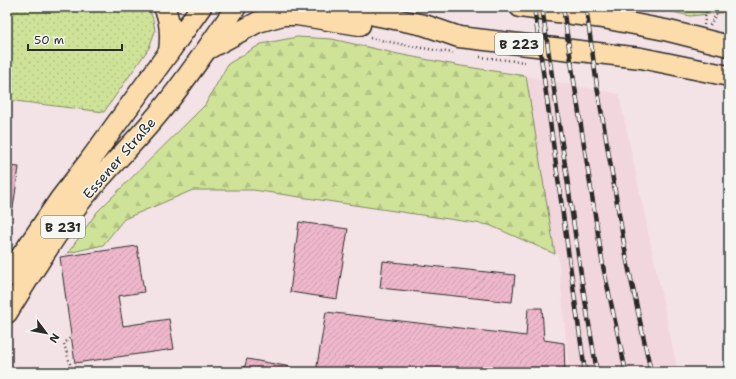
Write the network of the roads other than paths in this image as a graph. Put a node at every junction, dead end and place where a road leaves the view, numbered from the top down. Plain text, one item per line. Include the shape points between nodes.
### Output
1 (164, 7) edge
2 (201, 7) edge
3 (236, 7) edge
4 (335, 7) edge
5 (520, 7) edge
6 (459, 37) junction
7 (729, 46) edge
8 (206, 50) junction
9 (169, 52) junction
10 (729, 76) edge
11 (7, 278) edge
12 (7, 313) edge

1 - 9 main road via 170,21
2 - 9 main road, Essener Straße / B 231
3 - 8 main road, Essener Straße / B 231
4 - 6 main road, B 223 via 424,25
5 - 7 main road via 603,18
6 - 8 main road via 420,37 297,15 283,15 258,22
6 - 10 main road, B 223 via 641,58
8 - 12 main road, Essener Straße / B 231 via 159,113 77,207
9 - 11 main road, Essener Straße / B 231 via 60,199

